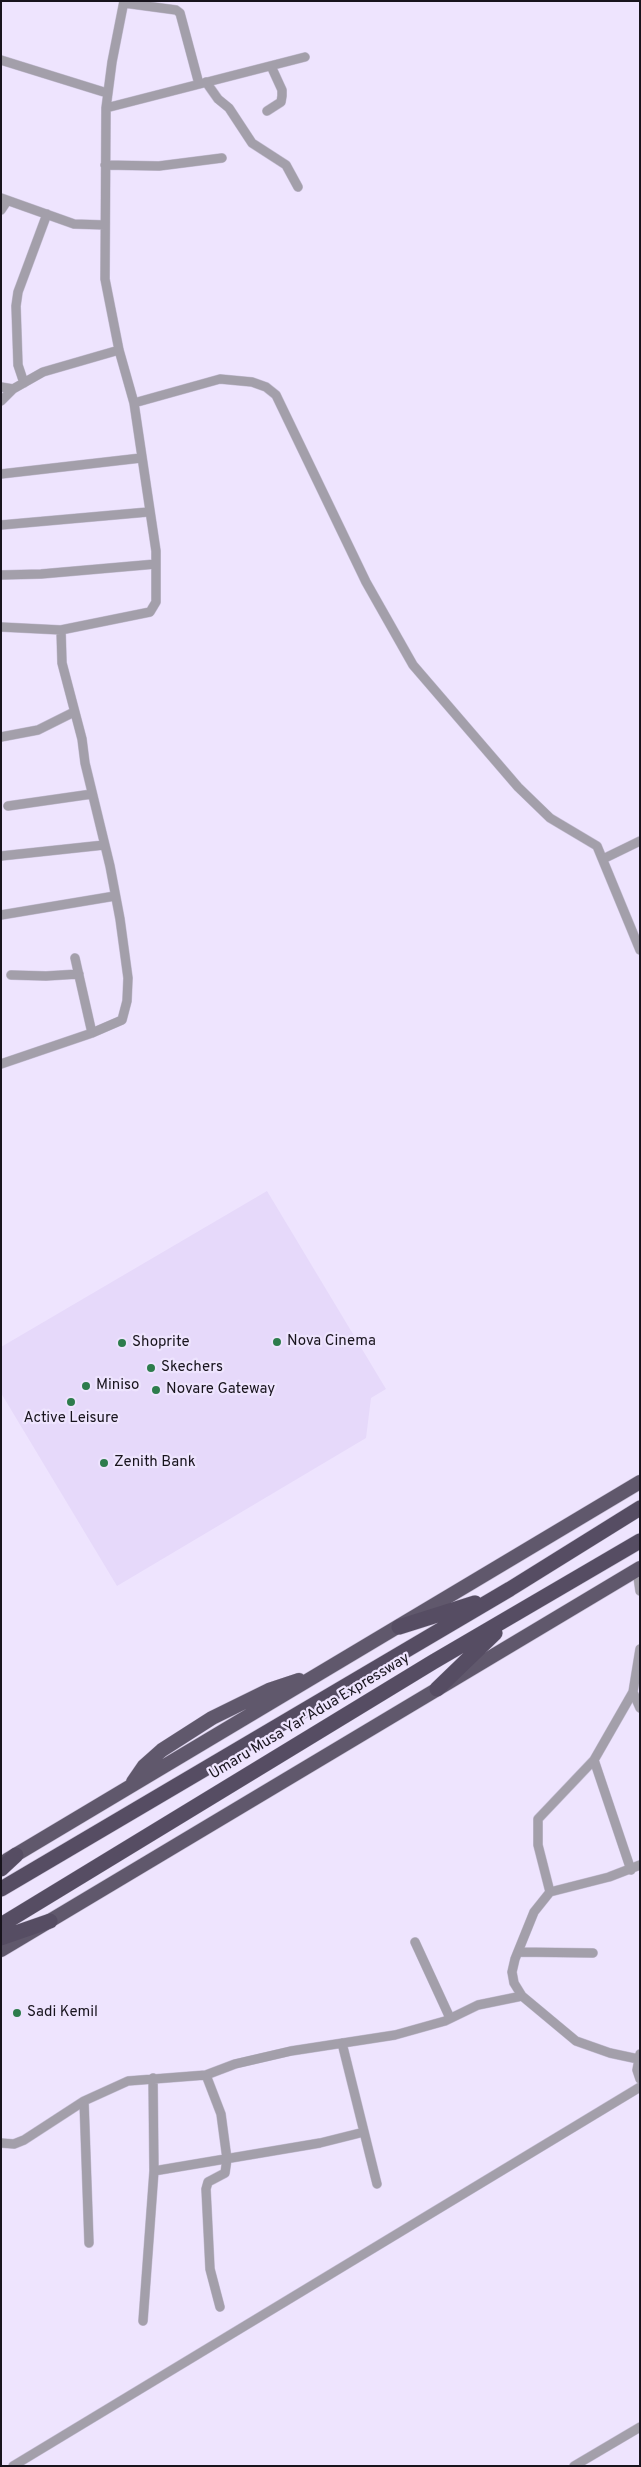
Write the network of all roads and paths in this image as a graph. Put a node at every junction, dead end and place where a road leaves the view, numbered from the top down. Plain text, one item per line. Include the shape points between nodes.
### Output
1 (124, 2) edge
2 (306, 57) dead end
3 (1, 60) edge
4 (271, 66) junction
5 (203, 83) junction
6 (107, 93) junction
7 (106, 108) junction
8 (267, 112) dead end
9 (222, 158) dead end
10 (105, 165) junction
11 (298, 186) dead end
12 (4, 200) edge
13 (1, 210) edge
14 (47, 214) junction
15 (105, 225) junction
16 (119, 350) junction
17 (24, 383) junction
18 (1, 386) edge
19 (13, 389) junction
20 (1, 402) edge
21 (134, 403) junction
22 (141, 458) junction
23 (1, 474) edge
24 (148, 512) junction
25 (1, 525) edge
26 (156, 564) junction
27 (1, 575) edge
28 (1, 627) edge
29 (61, 630) junction
30 (74, 712) junction
31 (1, 737) edge
32 (92, 794) junction
33 (8, 806) dead end
34 (640, 841) edge
35 (104, 845) junction
36 (1, 856) edge
37 (603, 859) junction
38 (116, 896) junction
39 (1, 915) edge
40 (640, 950) edge
41 (75, 958) dead end
42 (79, 974) junction
43 (11, 975) dead end
44 (92, 1033) junction
45 (1, 1064) edge
46 (640, 1482) edge
47 (638, 1509) edge
48 (638, 1543) edge
49 (638, 1569) edge
50 (640, 1591) edge
51 (498, 1596) junction
52 (513, 1616) junction
53 (399, 1626) junction
54 (640, 1649) edge
55 (437, 1689) junction
56 (633, 1692) junction
57 (640, 1708) edge
58 (594, 1760) junction
59 (16, 1855) junction
60 (1, 1864) edge
61 (640, 1865) edge
62 (1, 1868) edge
63 (630, 1870) junction
64 (1, 1889) edge
65 (550, 1892) junction
66 (50, 1921) junction
67 (1, 1925) edge
68 (1, 1938) edge
69 (415, 1942) dead end
70 (1, 1950) edge
71 (518, 1952) junction
72 (593, 1953) dead end
73 (522, 1996) junction
74 (450, 2018) junction
75 (342, 2043) junction
76 (639, 2056) edge
77 (206, 2075) junction
78 (153, 2078) junction
79 (640, 2079) edge
80 (640, 2087) edge
81 (84, 2101) junction
82 (364, 2132) junction
83 (1, 2143) edge
84 (226, 2159) junction
85 (154, 2171) junction
86 (377, 2184) dead end
87 (89, 2243) dead end
88 (220, 2307) dead end
89 (143, 2321) dead end
90 (640, 2427) edge
91 (13, 2466) edge
92 (574, 2466) edge

1 - 5 street via 180,13
1 - 6 street
2 - 4 street
3 - 6 street
4 - 5 street
4 - 8 street via 282,96 281,102
5 - 7 street
5 - 11 street via 229,108 252,143 286,165
6 - 7 street
7 - 10 street
9 - 10 street via 159,166
10 - 15 street
12 - 13 street
12 - 14 street
14 - 15 street via 74,224
14 - 17 street via 18,292 16,306 18,364
15 - 16 street via 107,297
16 - 17 street via 43,372
16 - 21 street
17 - 19 street
18 - 19 street
19 - 20 street
21 - 22 street
21 - 37 street via 220,379 252,382 276,395 366,582 413,665 518,787 550,818 597,846
22 - 23 street
22 - 24 street
24 - 25 street
24 - 26 street
26 - 27 street
26 - 29 street via 156,602 150,612
28 - 29 street
29 - 30 street via 62,663
30 - 31 street via 38,730
30 - 32 street
32 - 33 street
32 - 35 street
34 - 37 street
35 - 36 street
35 - 38 street
37 - 40 street
38 - 39 street
38 - 44 street via 128,978 127,1001 122,1020
41 - 42 street
42 - 43 street
42 - 44 street
44 - 45 street
46 - 53 highway
47 - 51 highway, Umaru Musa Yar'Adua Expressway
48 - 52 highway, Umaru Musa Yar'Adua Expressway
49 - 50 street
49 - 55 highway
51 - 53 highway
51 - 64 highway, Umaru Musa Yar'Adua Expressway
52 - 55 highway
52 - 67 highway, Umaru Musa Yar'Adua Expressway
53 - 59 highway
54 - 56 street
55 - 66 highway
56 - 57 street
56 - 58 street
58 - 63 street
58 - 65 street via 538,1819 538,1845
59 - 60 highway
59 - 62 highway
61 - 63 street
63 - 65 street
65 - 71 street via 534,1912
66 - 68 highway
66 - 70 highway
69 - 74 street
71 - 72 street
71 - 73 street via 512,1972
73 - 74 street via 478,2005
73 - 76 street via 576,2041 610,2053
74 - 75 street via 395,2035
75 - 77 street via 235,2064
75 - 82 street
76 - 79 street
77 - 78 street
77 - 84 street via 221,2114
78 - 81 street via 128,2081
78 - 85 street
80 - 91 street
81 - 83 street via 24,2140 14,2144
81 - 87 street
82 - 84 street
82 - 86 street
84 - 85 street
84 - 88 street via 225,2173 208,2182 206,2189 210,2270
85 - 89 street
90 - 92 street

